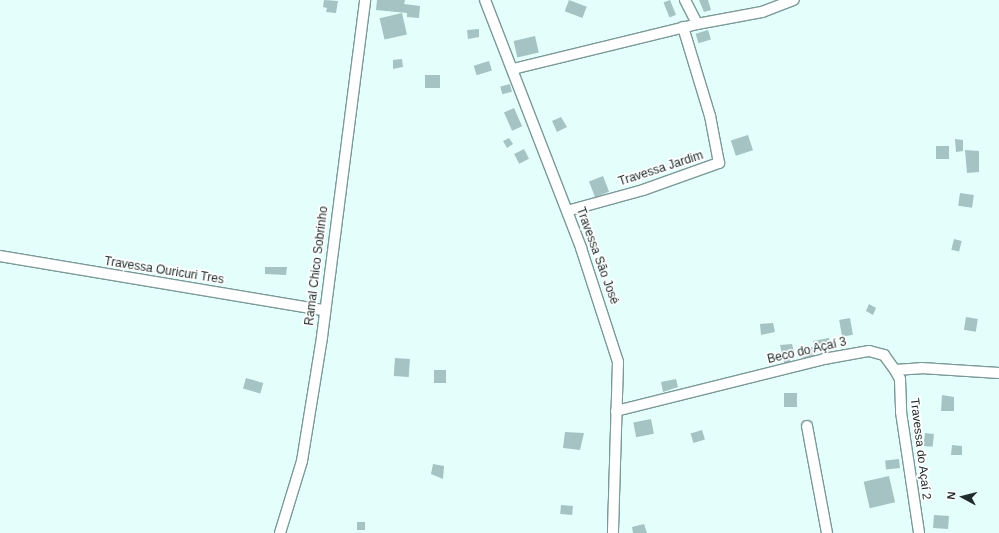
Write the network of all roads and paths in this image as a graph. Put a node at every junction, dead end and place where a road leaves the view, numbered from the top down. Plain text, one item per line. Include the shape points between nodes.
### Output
1 (365, 0) edge
2 (485, 0) edge
3 (685, 0) edge
4 (794, 0) edge
5 (697, 24) junction
6 (683, 27) junction
7 (513, 69) junction
8 (567, 211) junction
9 (0, 256) edge
10 (324, 310) junction
11 (895, 370) junction
12 (999, 373) edge
13 (616, 411) junction
14 (807, 426) dead end
15 (280, 533) edge
16 (613, 533) edge
17 (827, 533) edge
18 (919, 533) edge

1 - 10 street, Ramal Chico Sobrinho
2 - 7 street, Travessa São José
3 - 5 street
4 - 5 street via 762,12
5 - 6 street
6 - 7 street
6 - 8 street, Travessa Jardim via 710,116 719,163 643,190
7 - 8 street, Travessa São José
8 - 13 street, Travessa São José via 618,362
9 - 10 street, Travessa Ouricuri Tres
10 - 15 street, Ramal Chico Sobrinho via 302,461
11 - 12 street via 922,368
11 - 13 street, Beco do Açaí 3 via 884,356 869,351 824,359
11 - 18 street, Travessa do Açaí 2 via 900,379 900,412
13 - 16 street, Travessa São José
14 - 17 street

